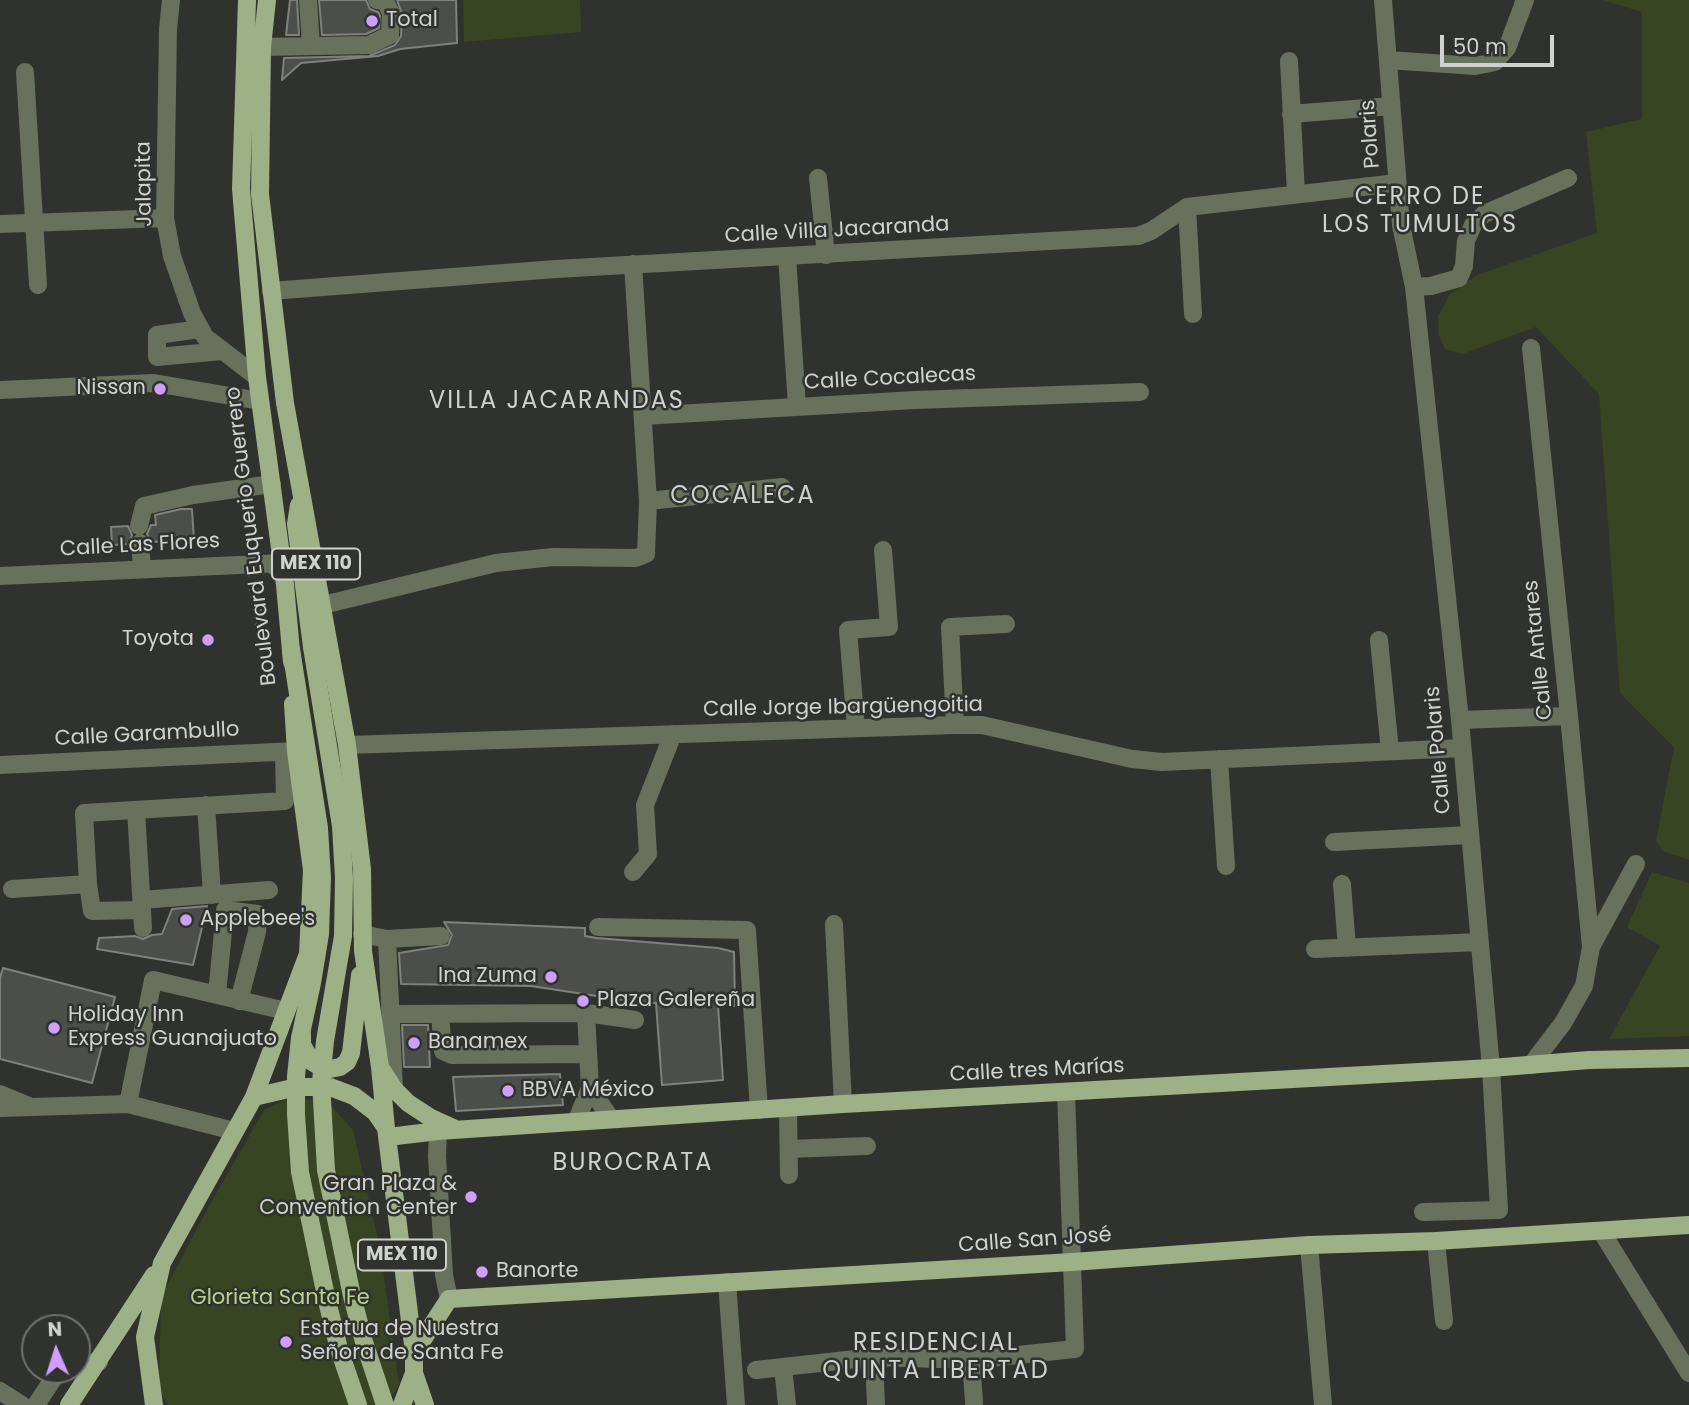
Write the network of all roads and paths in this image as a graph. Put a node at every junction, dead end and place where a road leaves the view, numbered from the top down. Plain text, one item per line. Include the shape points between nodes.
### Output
1 (172, 0) edge
2 (247, 0) edge
3 (267, 0) edge
4 (308, 0) edge
5 (377, 0) edge
6 (1384, 0) edge
7 (1525, 0) edge
8 (310, 46) junction
9 (262, 47) junction
10 (1388, 60) junction
11 (1289, 61) dead end
12 (25, 72) dead end
13 (1391, 106) junction
14 (1292, 114) junction
15 (818, 178) dead end
16 (1568, 178) dead end
17 (1397, 183) junction
18 (1296, 193) junction
19 (1187, 207) junction
20 (165, 218) junction
21 (32, 222) junction
22 (0, 224) edge
23 (825, 255) junction
24 (787, 256) junction
25 (633, 264) junction
26 (38, 285) dead end
27 (1413, 287) junction
28 (271, 291) junction
29 (1194, 314) dead end
30 (200, 329) junction
31 (1531, 348) dead end
32 (222, 351) junction
33 (257, 377) junction
34 (0, 390) edge
35 (1140, 392) dead end
36 (260, 401) junction
37 (797, 406) junction
38 (643, 416) junction
39 (272, 484) junction
40 (782, 487) dead end
41 (301, 493) junction
42 (649, 501) junction
43 (883, 550) dead end
44 (282, 563) junction
45 (330, 563) dead end
46 (142, 568) junction
47 (251, 570) junction
48 (0, 576) edge
49 (323, 605) junction
50 (1006, 624) dead end
51 (1379, 640) dead end
52 (291, 649) junction
53 (1569, 716) junction
54 (1460, 720) junction
55 (955, 724) junction
56 (856, 728) junction
57 (673, 734) junction
58 (347, 746) junction
59 (1462, 748) junction
60 (290, 751) junction
61 (1390, 751) junction
62 (1219, 759) junction
63 (0, 765) edge
64 (206, 805) junction
65 (136, 810) junction
66 (1470, 835) junction
67 (1334, 842) dead end
68 (1636, 864) dead end
69 (1226, 866) dead end
70 (633, 872) dead end
71 (88, 884) junction
72 (1342, 884) dead end
73 (12, 889) dead end
74 (269, 890) dead end
75 (212, 895) junction
76 (143, 913) junction
77 (311, 920) junction
78 (834, 924) dead end
79 (598, 927) dead end
80 (440, 936) dead end
81 (387, 939) junction
82 (1479, 942) junction
83 (363, 943) junction
84 (1591, 947) junction
85 (1347, 948) junction
86 (1315, 949) dead end
87 (217, 995) junction
88 (239, 1001) junction
89 (286, 1011) junction
90 (586, 1013) junction
91 (392, 1014) junction
92 (440, 1014) junction
93 (635, 1020) dead end
94 (588, 1054) junction
95 (1689, 1058) edge
96 (1531, 1065) junction
97 (380, 1067) junction
98 (1491, 1068) junction
99 (590, 1088) junction
100 (394, 1089) junction
101 (1066, 1092) junction
102 (0, 1094) edge
103 (254, 1097) junction
104 (128, 1104) junction
105 (843, 1104) junction
106 (32, 1107) junction
107 (0, 1108) edge
108 (788, 1108) junction
109 (759, 1110) junction
110 (611, 1119) junction
111 (576, 1122) junction
112 (447, 1130) junction
113 (234, 1131) junction
114 (387, 1133) junction
115 (867, 1146) dead end
116 (789, 1149) junction
117 (789, 1174) dead end
118 (1423, 1212) dead end
119 (1689, 1225) edge
120 (1601, 1231) junction
121 (1436, 1241) junction
122 (1309, 1245) junction
123 (1072, 1262) junction
124 (162, 1264) junction
125 (727, 1282) junction
126 (449, 1299) junction
127 (1444, 1321) dead end
128 (414, 1353) junction
129 (874, 1357) junction
130 (971, 1360) junction
131 (99, 1362) junction
132 (91, 1363) edge
133 (783, 1367) junction
134 (756, 1370) dead end
135 (414, 1373) junction
136 (1689, 1373) edge
137 (50, 1384) edge
138 (0, 1391) edge
139 (974, 1402) dead end
140 (22, 1405) edge
141 (36, 1405) edge
142 (69, 1405) edge
143 (154, 1405) edge
144 (358, 1405) edge
145 (385, 1405) edge
146 (402, 1405) edge
147 (425, 1405) edge
148 (736, 1405) edge
149 (787, 1405) edge
150 (876, 1405) edge
151 (1323, 1405) edge

1 - 20 street, Jalapita
2 - 33 main road, Boulevard Euquerio Guerrero / MEX 110 via 241,189
3 - 9 main road, MEX 110
4 - 8 street
5 - 8 street via 385,1 391,13 390,35 369,45
6 - 10 street, Polaris
7 - 10 street via 1507,48 1495,62 1475,66
8 - 9 street
9 - 28 main road, MEX 110 via 260,194
10 - 13 street, Polaris
11 - 14 street
12 - 21 street
13 - 14 street
13 - 17 street, Polaris
14 - 18 street
15 - 23 street
16 - 27 street via 1484,214 1466,241 1459,278
17 - 18 street, Calle Villa Jacaranda
17 - 27 street, Polaris
18 - 19 street, Calle Villa Jacaranda
19 - 23 street, Calle Villa Jacaranda via 1138,236
19 - 29 street
20 - 21 street
20 - 30 street, Jalapita via 172,256
21 - 22 street
21 - 26 street
23 - 24 street, Calle Villa Jacaranda
24 - 25 street, Calle Villa Jacaranda
24 - 37 street
25 - 28 street, Calle Villa Jacaranda
25 - 38 street
27 - 54 street, Calle Polaris
28 - 41 main road, MEX 110
30 - 32 street, Jalapita
30 - 32 street via 157,335 157,357
31 - 53 street, Calle Antares
32 - 33 street, Jalapita
33 - 36 main road, Boulevard Euquerio Guerrero / MEX 110
34 - 36 street via 154,383
35 - 37 street, Calle Cocalecas
36 - 39 main road, Boulevard Euquerio Guerrero / MEX 110
37 - 38 street, Calle Cocalecas
38 - 42 street
39 - 44 main road, Boulevard Euquerio Guerrero / MEX 110
39 - 46 street via 144,506 139,534
40 - 42 street
41 - 49 main road, MEX 110
41 - 145 main road, bridge via 296,524 341,826 344,878 343,936 321,1082 326,1170 352,1296
42 - 49 street via 646,554 636,558 553,557 496,563
43 - 56 street via 889,627 848,630
44 - 47 street, Calle Las Flores
44 - 52 main road, Boulevard Euquerio Guerrero / MEX 110
45 - 47 path, bridge
46 - 47 street, Calle Las Flores
46 - 48 street, Calle Las Flores
47 - 47 path via 266,641 259,642
49 - 58 main road, MEX 110
50 - 55 street via 950,626
51 - 61 street
52 - 60 main road, Boulevard Euquerio Guerrero / MEX 110
52 - 144 main road, bridge via 319,828 322,878 320,934 296,1076 300,1172 327,1301
53 - 54 street
53 - 84 street, Calle Antares
54 - 59 street, Calle Polaris
55 - 56 street, Calle Jorge Ibargüengoitia
55 - 62 street, Calle Jorge Ibargüengoitia via 982,725 1132,759
56 - 57 street, Calle Jorge Ibargüengoitia
57 - 58 street, Calle Jorge Ibargüengoitia
57 - 70 street via 645,805 648,854
58 - 83 main road, MEX 110 via 362,869
59 - 61 street, Calle Jorge Ibargüengoitia
59 - 66 street, Calle Polaris
60 - 63 street, Calle Garambullo
60 - 64 street via 285,801
60 - 77 main road, Boulevard Euquerio Guerrero / MEX 110 via 312,870
61 - 62 street, Calle Jorge Ibargüengoitia
62 - 69 street
64 - 65 street
64 - 75 street
65 - 71 street via 84,813
65 - 76 street
66 - 67 street
66 - 82 street, Calle Polaris
68 - 84 street, Calle Antares
71 - 73 street
71 - 76 street via 92,911
72 - 85 street
74 - 75 street
75 - 76 street
77 - 83 main road via 316,950 302,1045 319,1066 340,1067 351,1053
77 - 89 main road, Boulevard Euquerio Guerrero / MEX 110 via 308,954
78 - 105 street
79 - 109 street via 747,930
80 - 81 street
81 - 83 street
81 - 91 street
82 - 85 street
82 - 98 street, Calle Polaris
83 - 97 main road, MEX 110
84 - 96 street, Calle Antares via 1584,986
85 - 86 street
87 - 88 street
87 - 88 street via 225,910 258,914
87 - 104 street via 153,980
88 - 89 street
89 - 103 main road, Boulevard Euquerio Guerrero / MEX 110
90 - 92 street
90 - 93 street
90 - 94 street
91 - 92 street
91 - 100 street
92 - 94 street via 443,1051 452,1055
94 - 99 street
95 - 96 main road, Calle tres Marías
96 - 98 main road, Calle tres Marías
97 - 100 main road
97 - 114 main road, MEX 110
98 - 101 main road, Calle tres Marías
98 - 118 street, Calle Polaris via 1499,1210
99 - 110 street
99 - 111 street
100 - 112 main road
101 - 105 main road, Calle tres Marías
101 - 123 street
102 - 106 street
103 - 113 main road, MEX 110
103 - 114 main road via 297,1087 330,1087 354,1096 375,1112
104 - 106 street
104 - 113 street
105 - 108 main road, Calle tres Marías
106 - 107 street
108 - 109 main road, Calle tres Marías
108 - 116 street
109 - 110 main road, Calle tres Marías
110 - 111 main road, Calle tres Marías
111 - 112 main road, Calle tres Marías
112 - 114 main road, Calle tres Marías
112 - 126 street via 437,1156
113 - 124 main road, MEX 110
114 - 128 main road, MEX 110
115 - 116 street
116 - 117 street
119 - 120 main road, Calle San José
120 - 121 main road, Calle San José
120 - 136 street
121 - 122 main road, Calle San José
121 - 127 street
122 - 123 main road, Calle San José
122 - 151 street
123 - 125 main road, Calle San José
123 - 130 street via 1075,1349
124 - 131 main road
124 - 143 main road, MEX 110 via 145,1337
125 - 126 main road, Calle San José
125 - 148 street
126 - 128 main road
128 - 135 main road, MEX 110
129 - 130 street
129 - 133 street
129 - 150 street
130 - 139 street
131 - 132 street
131 - 142 main road
133 - 134 street
133 - 149 street
135 - 146 main road, MEX 110
135 - 147 main road
137 - 141 street
138 - 140 street

